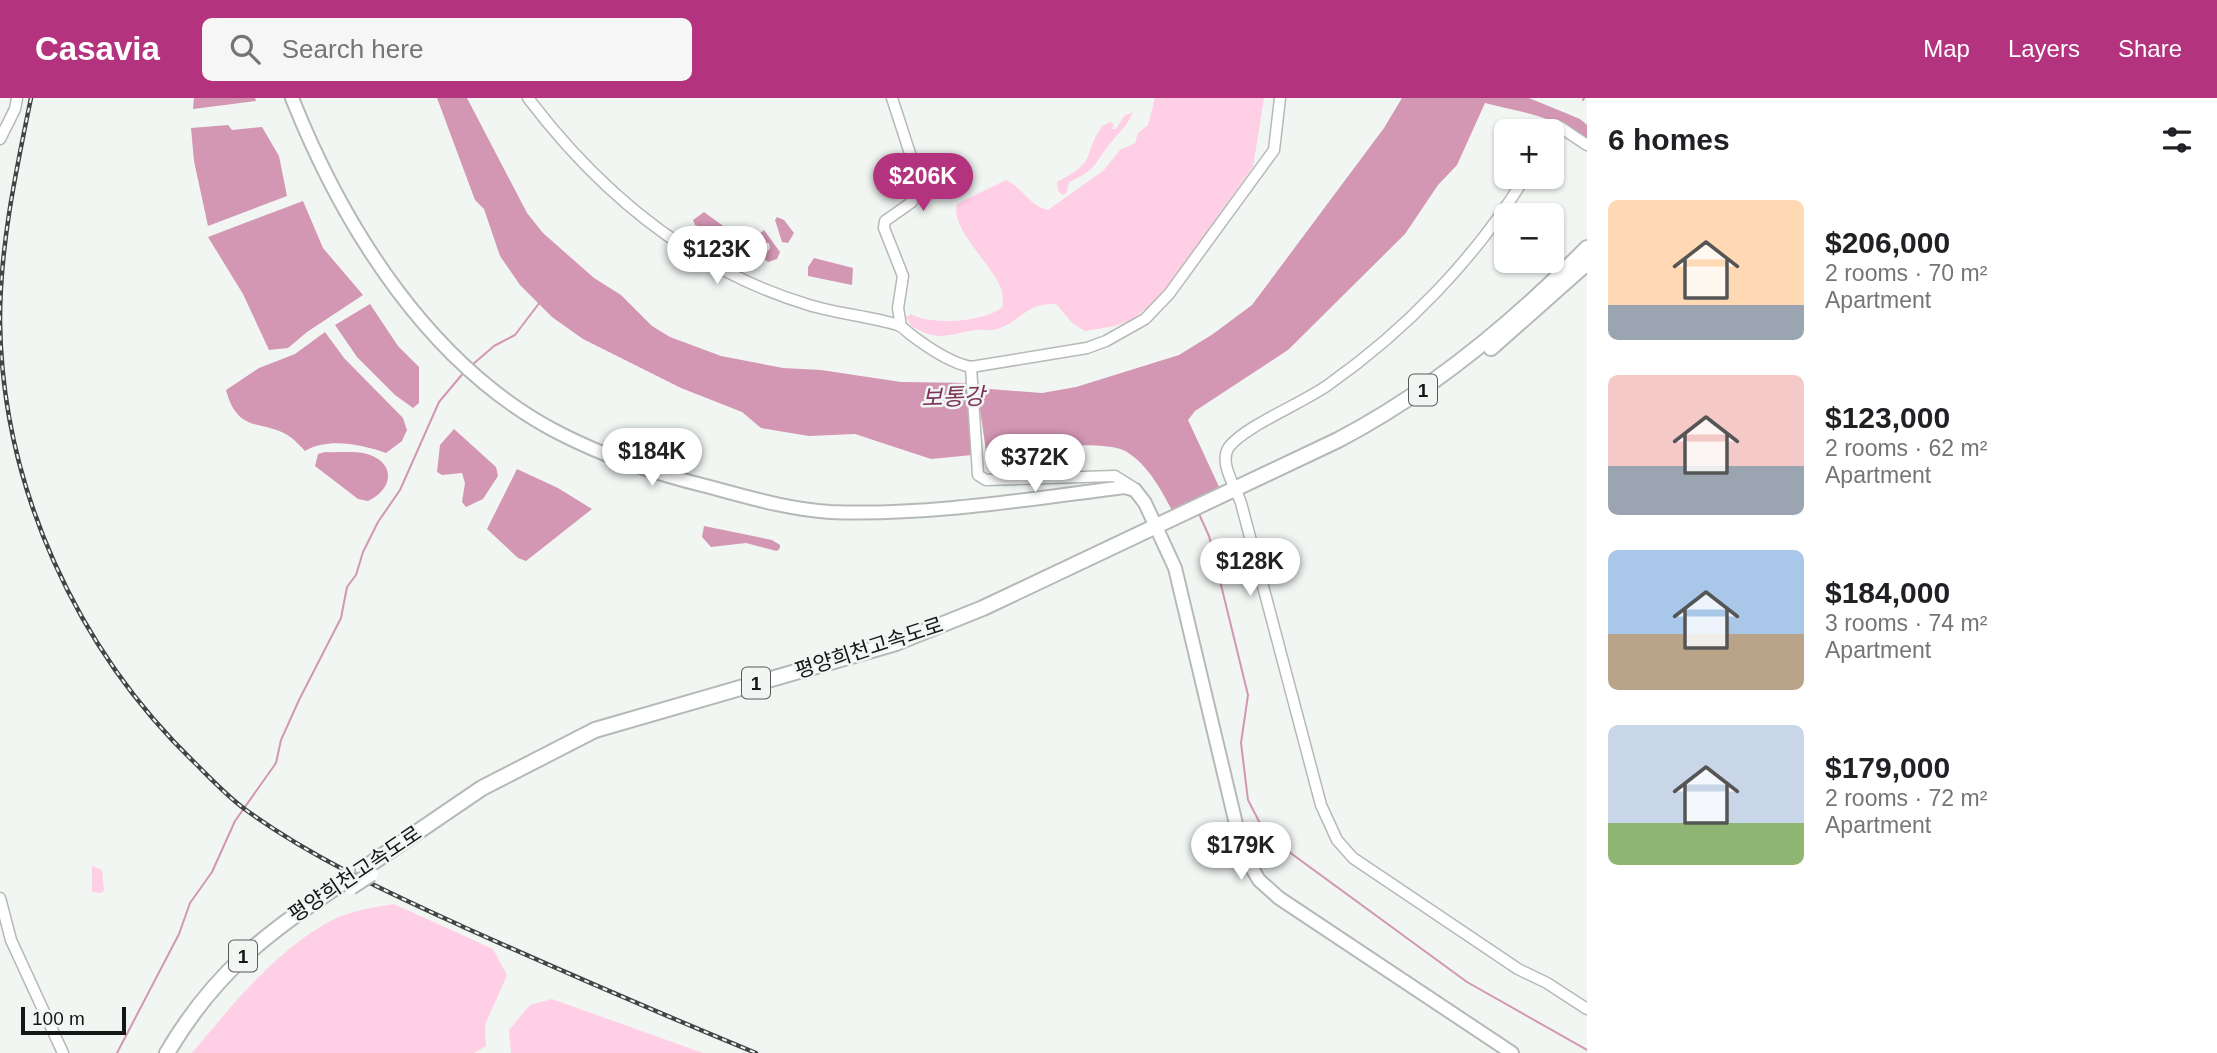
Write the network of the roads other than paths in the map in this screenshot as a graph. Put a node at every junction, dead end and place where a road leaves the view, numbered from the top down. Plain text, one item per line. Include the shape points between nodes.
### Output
1 (17, 98) edge
2 (292, 98) edge
3 (528, 98) edge
4 (892, 98) edge
5 (1280, 98) edge
6 (1564, 130) edge
7 (0, 139) edge
8 (1587, 145) edge
9 (1517, 189) edge
10 (1587, 248) edge
11 (1587, 263) edge
12 (901, 326) junction
13 (971, 367) junction
14 (1135, 490) junction
15 (1235, 495) junction
16 (1163, 528) junction
17 (348, 885) junction
18 (0, 898) edge
19 (1587, 1009) edge
20 (63, 1053) edge
21 (167, 1053) edge
22 (176, 1053) edge
23 (1512, 1053) edge

1 - 7 street
2 - 14 main road via 331,187 411,311 491,386 560,433 677,479 787,508 869,513 1125,487
3 - 12 street via 617,198 681,248 723,271 810,306
4 - 12 street via 916,173 912,202 885,221 884,228 903,276 898,308
5 - 13 street via 1274,150 1162,303 1145,319 1087,348
6 - 8 street
9 - 15 street via 1488,234 1362,361 1230,446 1226,459
10 - 15 highway, 평양희천고속도로 / 1 via 1507,324 1390,412
11 - 15 highway, 평양희천고속도로 / 1 via 1507,336 1423,399 1352,442
12 - 13 street via 953,361
13 - 14 street via 978,475 986,480 1115,476
14 - 16 main road
15 - 16 highway, 평양희천고속도로 / 1
15 - 19 street via 1321,805 1337,840 1353,858 1518,969
16 - 17 highway, 평양희천고속도로 / 1, bridge via 902,649 664,715 581,746 493,791
16 - 23 main road via 1236,824 1259,880 1349,947
17 - 21 highway, 평양희천고속도로 / 1 via 256,943 189,1015
17 - 22 highway, 평양희천고속도로 / 1 via 265,945 202,1012
18 - 20 street via 11,940

